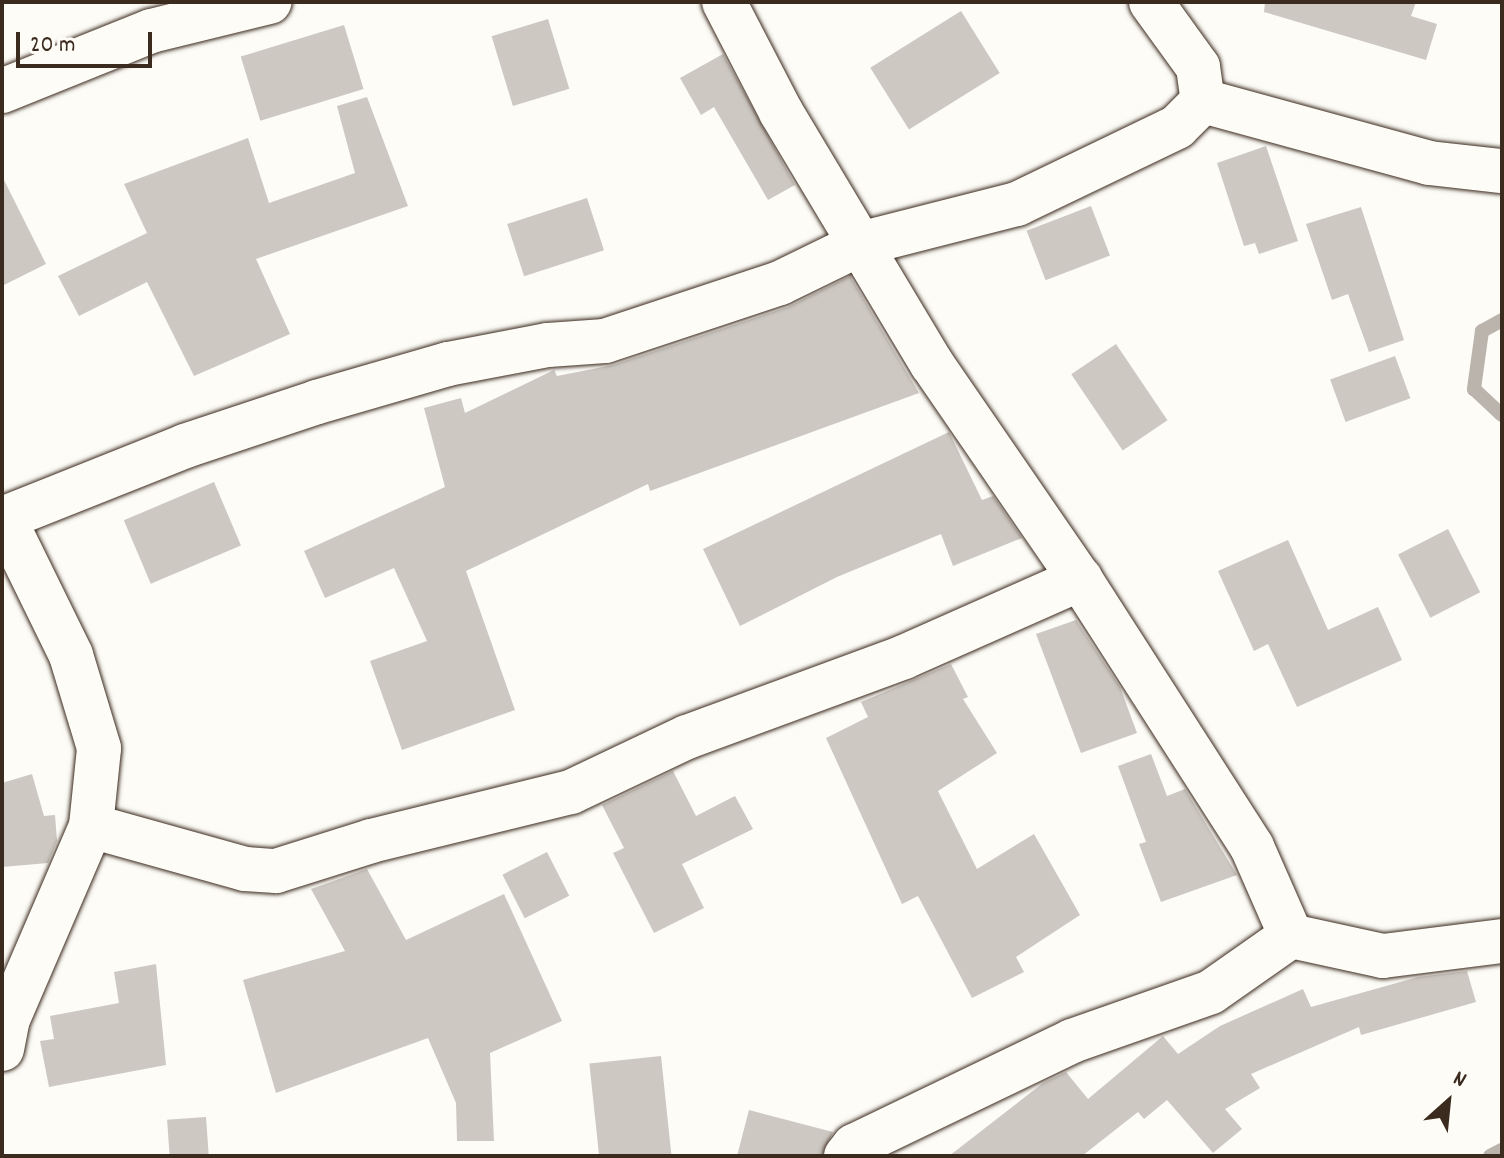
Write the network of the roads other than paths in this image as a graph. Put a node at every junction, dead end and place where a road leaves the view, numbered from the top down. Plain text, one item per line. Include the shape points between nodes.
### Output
1 (269, 2) edge
2 (724, 2) edge
3 (1151, 2) edge
4 (141, 16) edge
5 (2, 91) edge
6 (1203, 101) junction
7 (1502, 171) edge
8 (860, 244) junction
9 (3, 518) edge
10 (1080, 579) junction
11 (91, 826) junction
12 (1291, 936) junction
13 (1502, 941) edge
14 (2, 1049) edge
15 (846, 1156) edge

1 - 4 street
2 - 8 street
3 - 6 street via 1198,67
4 - 5 street
6 - 7 street via 1429,163
6 - 8 street via 1177,127 1017,204
8 - 9 street via 780,283 605,341 548,345 448,364 317,402 185,446
8 - 10 street via 932,364
9 - 11 street via 71,655 99,748
10 - 11 street via 904,657 687,737 571,792 371,841 276,871 245,869
10 - 12 street via 1252,847
11 - 14 street via 8,1019
12 - 13 street via 1383,956
12 - 15 street via 1211,992 1072,1041 854,1146

